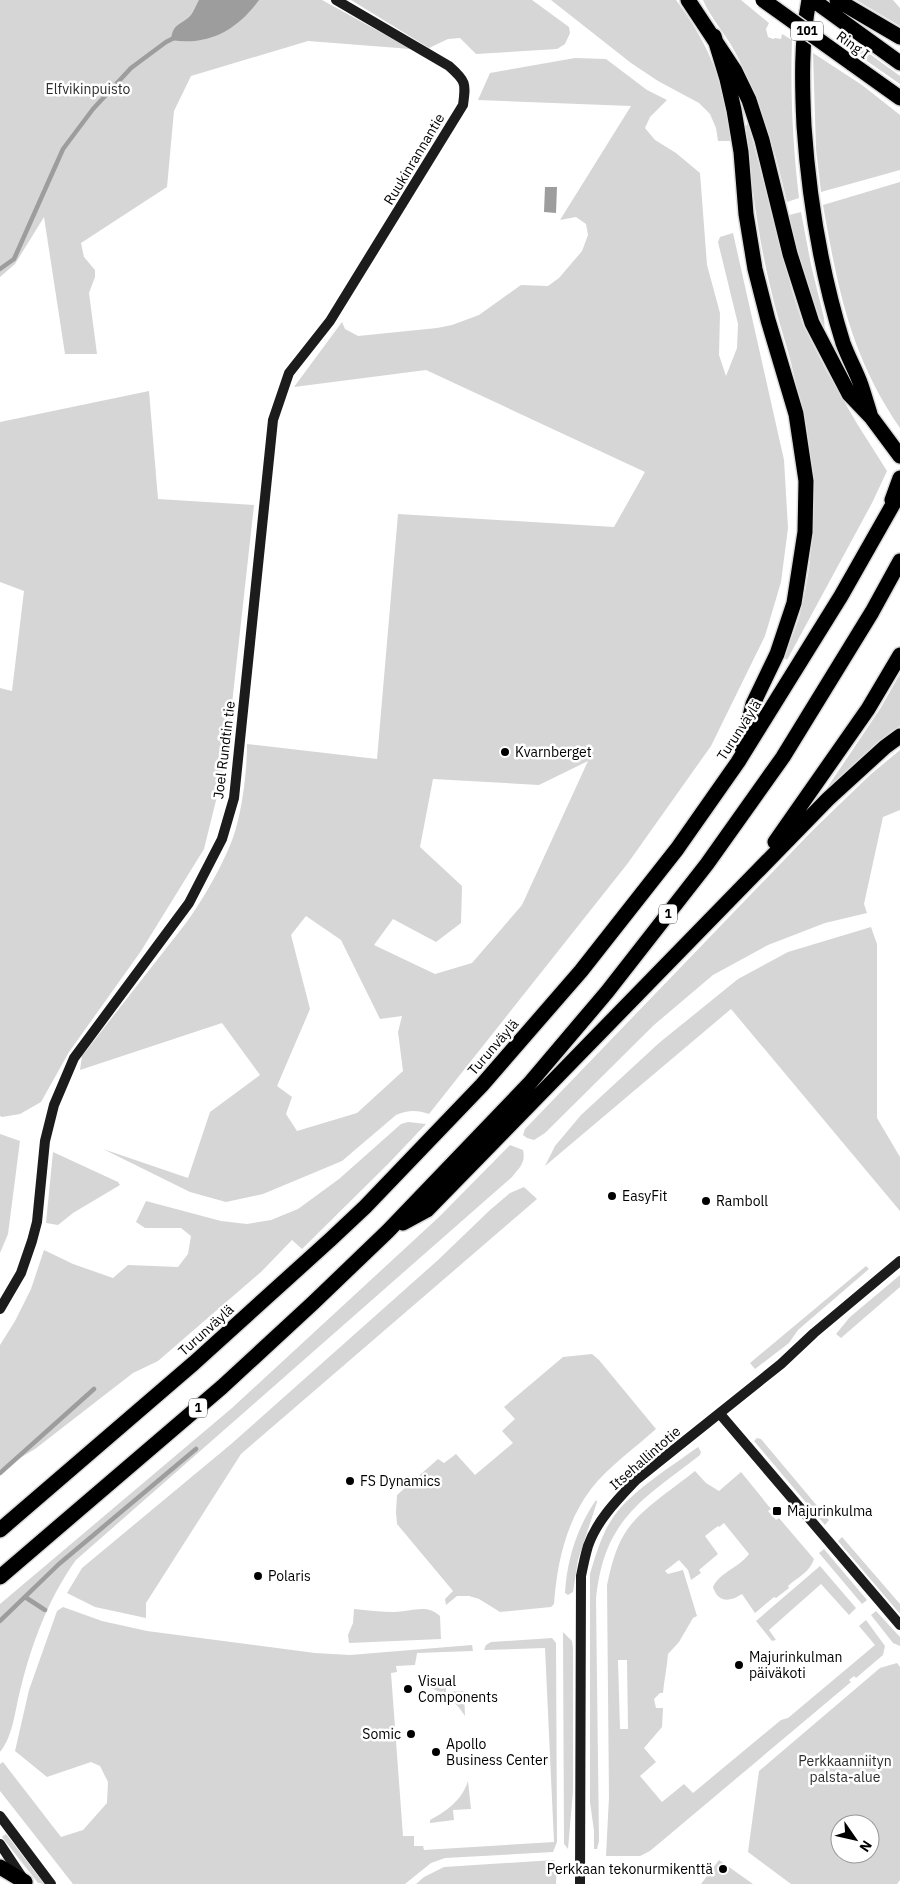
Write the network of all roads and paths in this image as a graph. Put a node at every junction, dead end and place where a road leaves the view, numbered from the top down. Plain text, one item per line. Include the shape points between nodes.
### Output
1 (336, 0) edge
2 (688, 0) edge
3 (763, 0) edge
4 (809, 0) edge
5 (813, 0) edge
6 (837, 0) edge
7 (714, 36) junction
8 (900, 37) edge
9 (900, 63) edge
10 (900, 98) edge
11 (289, 373) joint
12 (872, 417) junction
13 (900, 456) edge
14 (900, 478) edge
15 (900, 492) edge
16 (885, 518) junction
17 (900, 561) edge
18 (900, 655) edge
19 (900, 736) edge
20 (738, 762) junction
21 (741, 887) junction
22 (388, 1231) junction
23 (900, 1261) edge
24 (0, 1309) edge
25 (720, 1414) junction
26 (0, 1530) edge
27 (0, 1577) edge
28 (900, 1625) edge
29 (0, 1816) edge
30 (0, 1844) edge
31 (0, 1867) edge
32 (26, 1883) edge
33 (51, 1884) edge
34 (580, 1884) edge

1 - 11 street, Ruukinrannantie via 449,66 462,78 465,90 463,105 384,236 330,321
2 - 7 highway
3 - 10 highway, Ring I / 101, bridge
4 - 12 highway via 803,60 809,185 830,298
5 - 9 highway, Ring I / 101
6 - 8 highway
7 - 12 highway via 736,71 749,100 812,323 849,394
7 - 20 highway via 734,110 755,268 796,414 806,481 805,532 794,603 777,654 754,704
11 - 24 street, Joel Rundtin tie via 273,420 234,798 222,839 189,903 74,1058 54,1105 45,1140 32,1241 21,1273
12 - 13 highway
14 - 16 highway
15 - 16 highway, Turunväylä / 1
16 - 20 highway, Turunväylä / 1
17 - 22 highway, 1 via 783,758 707,864 608,992 529,1084
18 - 21 highway via 830,765
19 - 21 highway via 828,799
20 - 26 highway, Turunväylä / 1 via 677,849 581,971 482,1085 372,1200 194,1363
21 - 22 highway via 427,1210
22 - 27 highway, 1 via 222,1387
23 - 25 street, Itsehallintotie
25 - 28 street
25 - 34 street, Itsehallintotie via 630,1486 602,1520 589,1545 581,1576
29 - 33 street
30 - 32 street
31 - 32 highway

